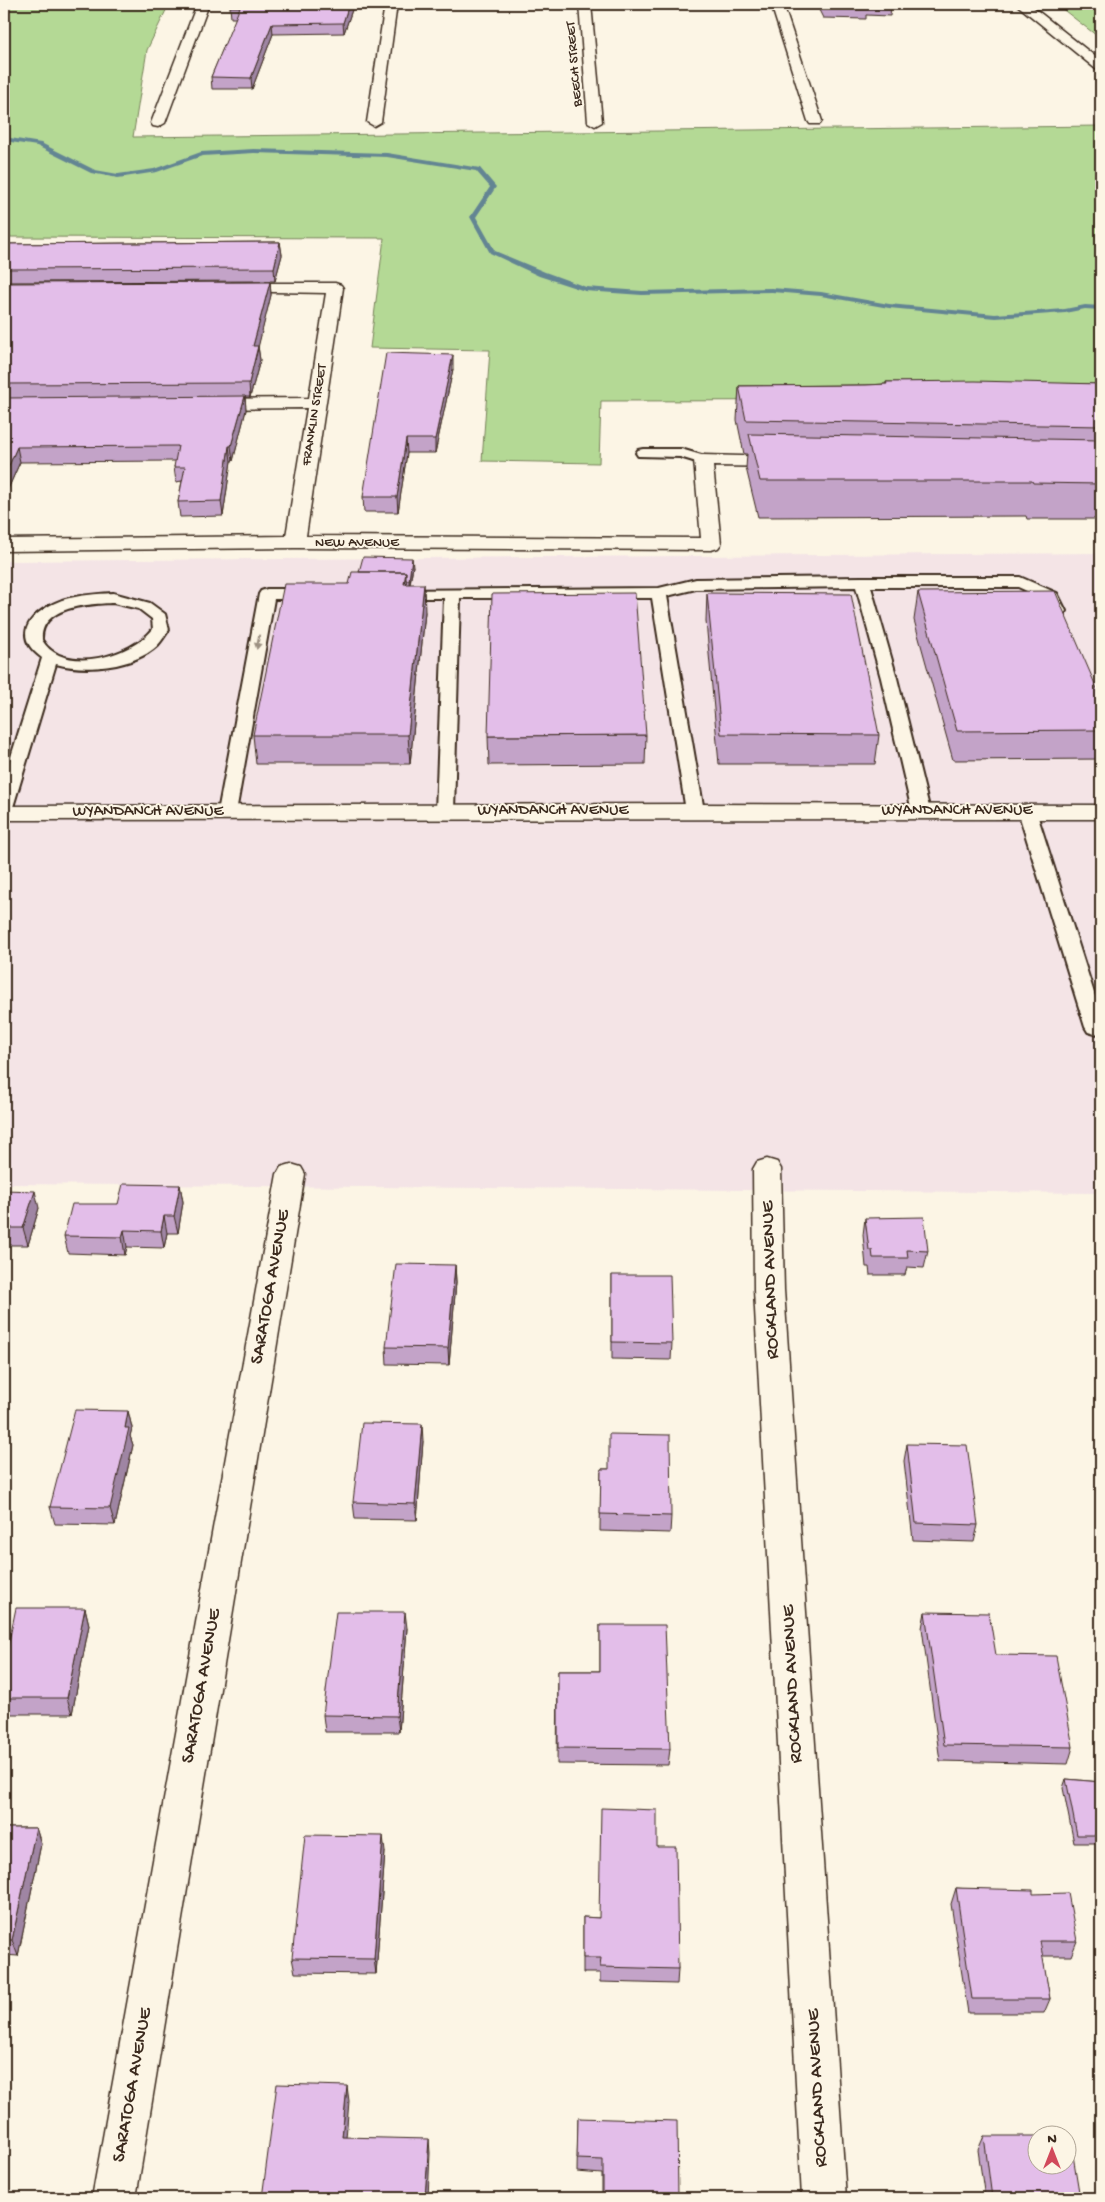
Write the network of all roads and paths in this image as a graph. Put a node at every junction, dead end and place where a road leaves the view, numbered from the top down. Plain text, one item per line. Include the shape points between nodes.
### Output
1 (203, 4) edge
2 (391, 4) edge
3 (584, 4) edge
4 (777, 4) edge
5 (1022, 4) edge
6 (1101, 67) edge
7 (815, 121) dead end
8 (374, 122) dead end
9 (595, 122) dead end
10 (158, 123) dead end
11 (218, 288) edge
12 (317, 403) junction
13 (190, 404) edge
14 (643, 454) dead end
15 (703, 460) junction
16 (803, 462) edge
17 (296, 542) junction
18 (4, 545) edge
19 (862, 582) junction
20 (384, 593) edge
21 (452, 593) junction
22 (659, 593) junction
23 (325, 594) edge
24 (1066, 629) edge
25 (50, 657) junction
26 (4, 807) edge
27 (445, 811) junction
28 (695, 811) junction
29 (921, 811) junction
30 (1027, 811) junction
31 (226, 812) junction
32 (1101, 812) edge
33 (4, 813) edge
34 (1095, 1026) dead end
35 (767, 1170) dead end
36 (290, 1174) dead end
37 (114, 2198) edge
38 (824, 2198) edge

1 - 10 street
2 - 8 street
3 - 9 street, BEECH STREET
4 - 7 street
5 - 6 street
11 - 12 street, FRANKLIN STREET via 336,288
12 - 13 street
12 - 17 street, FRANKLIN STREET
14 - 15 lane via 681,453
15 - 16 street
15 - 17 street, NEW AVENUE via 711,544
17 - 18 street, NEW AVENUE
19 - 22 lane via 696,584
19 - 24 lane via 1020,582 1051,596
19 - 29 lane
20 - 21 lane
21 - 22 lane
21 - 27 lane
22 - 28 lane
23 -> 31 lane via 267,594
25 - 25 lane via 86,664 127,657 145,649 157,638 162,627 159,616 149,607 113,598 70,604 46,615 33,630 32,640
25 - 26 lane
27 - 28 street, WYANDANCH AVENUE
27 - 31 street, WYANDANCH AVENUE
28 - 29 street, WYANDANCH AVENUE
29 - 30 street, WYANDANCH AVENUE
30 - 32 street, WYANDANCH AVENUE
30 - 34 lane
31 - 33 street, WYANDANCH AVENUE
35 - 38 street, ROCKLAND AVENUE via 769,1290
36 - 37 street, SARATOGA AVENUE

